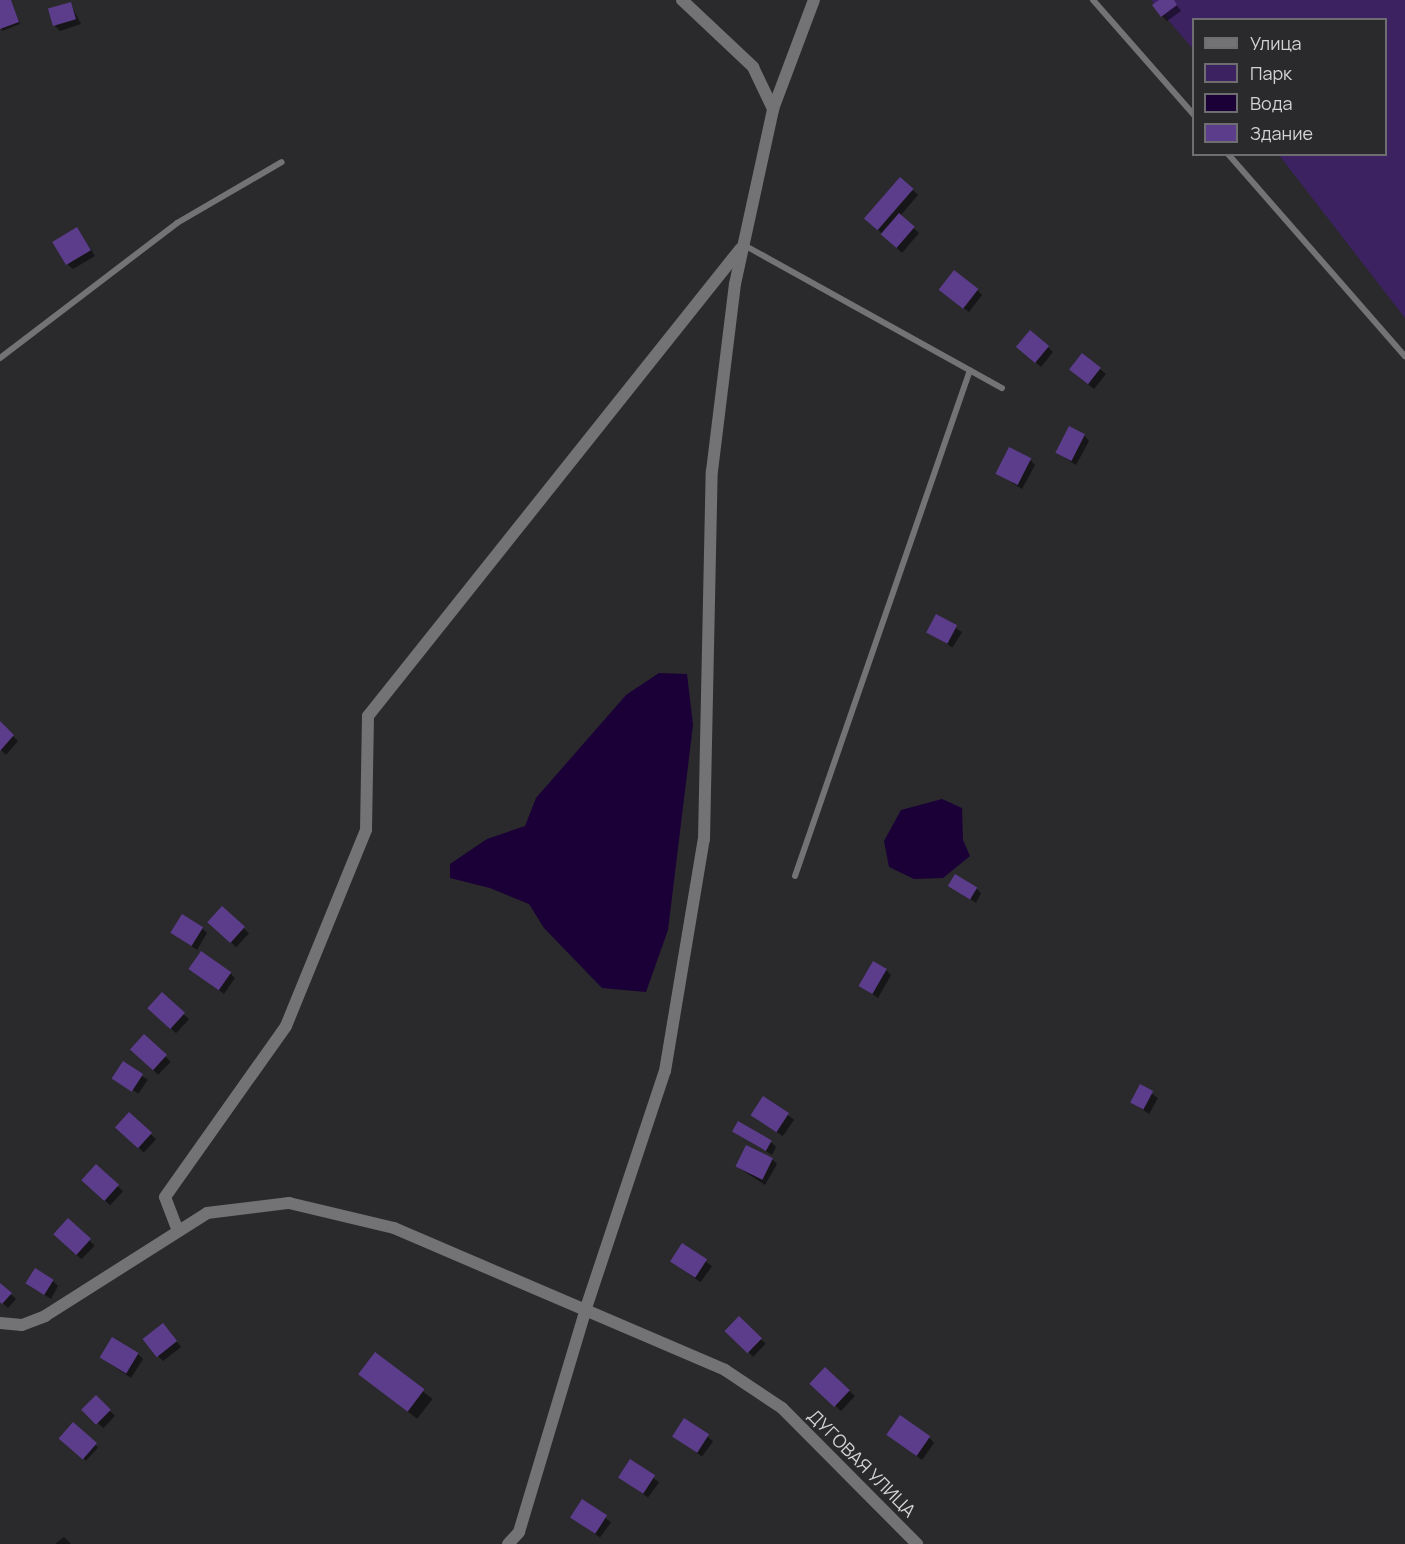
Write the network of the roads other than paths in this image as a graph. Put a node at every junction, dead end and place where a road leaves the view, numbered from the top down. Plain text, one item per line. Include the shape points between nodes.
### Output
1 (682, 0) edge
2 (814, 0) edge
3 (1093, 0) edge
4 (773, 109) junction
5 (1192, 113) edge
6 (1230, 156) edge
7 (282, 162) dead end
8 (744, 244) junction
9 (1405, 356) edge
10 (0, 358) edge
11 (970, 370) junction
12 (1002, 387) dead end
13 (795, 876) dead end
14 (178, 1232) junction
15 (586, 1308) junction
16 (0, 1323) edge
17 (508, 1544) edge
18 (917, 1544) edge

1 - 4 street via 753,67
2 - 4 street
3 - 5 lane
4 - 8 street
6 - 9 lane
7 - 10 lane via 177,223
8 - 11 lane
8 - 14 street via 368,716 366,830 286,1026 165,1197
8 - 15 street via 712,471 704,839 665,1071
11 - 12 lane
11 - 13 lane
14 - 15 street, ДУГОВАЯ УЛИЦА via 207,1213 289,1203 394,1228
14 - 16 street, ДУГОВАЯ УЛИЦА via 45,1316 21,1325
15 - 17 street via 519,1532
15 - 18 street, ДУГОВАЯ УЛИЦА via 725,1370 782,1408

